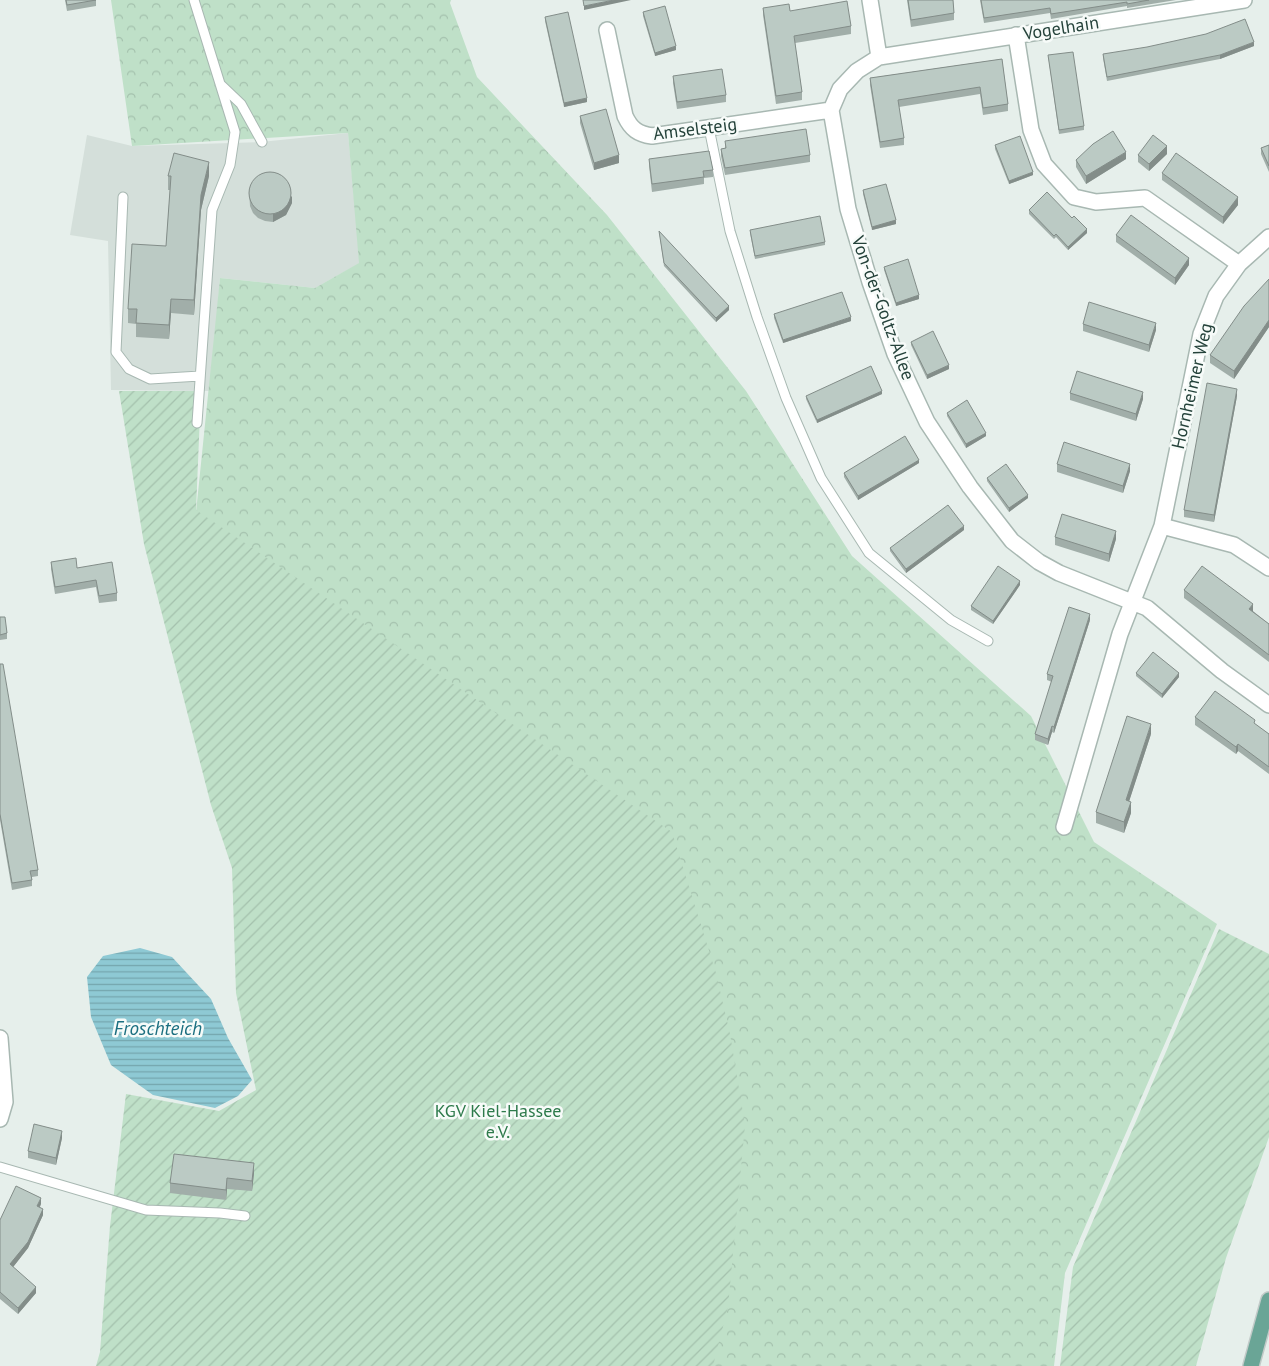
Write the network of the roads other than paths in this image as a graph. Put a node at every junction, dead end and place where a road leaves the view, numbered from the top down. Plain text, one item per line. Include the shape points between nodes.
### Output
1 (194, 0) edge
2 (870, 0) edge
3 (1244, 0) edge
4 (607, 30) dead end
5 (1016, 35) junction
6 (879, 56) junction
7 (220, 84) junction
8 (831, 110) junction
9 (709, 128) junction
10 (262, 142) dead end
11 (123, 197) dead end
12 (1269, 237) edge
13 (1239, 264) junction
14 (200, 376) junction
15 (197, 423) dead end
16 (1162, 526) junction
17 (1269, 568) edge
18 (1133, 602) junction
19 (988, 641) dead end
20 (1269, 705) edge
21 (1064, 827) dead end
22 (0, 1038) edge
23 (0, 1119) edge
24 (0, 1166) edge
25 (245, 1216) dead end
26 (1269, 1300) edge
27 (1251, 1366) edge

1 - 7 lane
2 - 6 street
3 - 5 street, Vogelhain
4 - 9 street, Amselsteig via 629,126 638,133 652,136
5 - 6 street, Vogelhain
5 - 13 street via 1031,130 1044,164 1074,197 1096,202 1145,198
6 - 8 street via 857,71 840,89
7 - 10 lane via 241,104
7 - 14 lane via 234,132 230,164 212,210
8 - 9 street, Amselsteig
8 - 18 street, Von-der-Goltz-Allee via 848,209 870,282 895,354 927,422 970,487 1012,541 1059,573
9 - 19 lane via 730,230 757,317 786,398 821,478 869,553 951,620
11 - 14 lane via 116,352 129,369 150,379
12 - 13 street, Hornheimer Weg
13 - 16 street, Hornheimer Weg via 1216,296 1201,334
14 - 15 lane
16 - 17 street via 1234,545
16 - 18 street, Hornheimer Weg
18 - 20 street, Von-der-Goltz-Allee via 1147,608 1222,671
18 - 21 street, Hornheimer Weg via 1120,634
22 - 23 street via 4,1102
24 - 25 lane via 146,1210
26 - 27 main road

